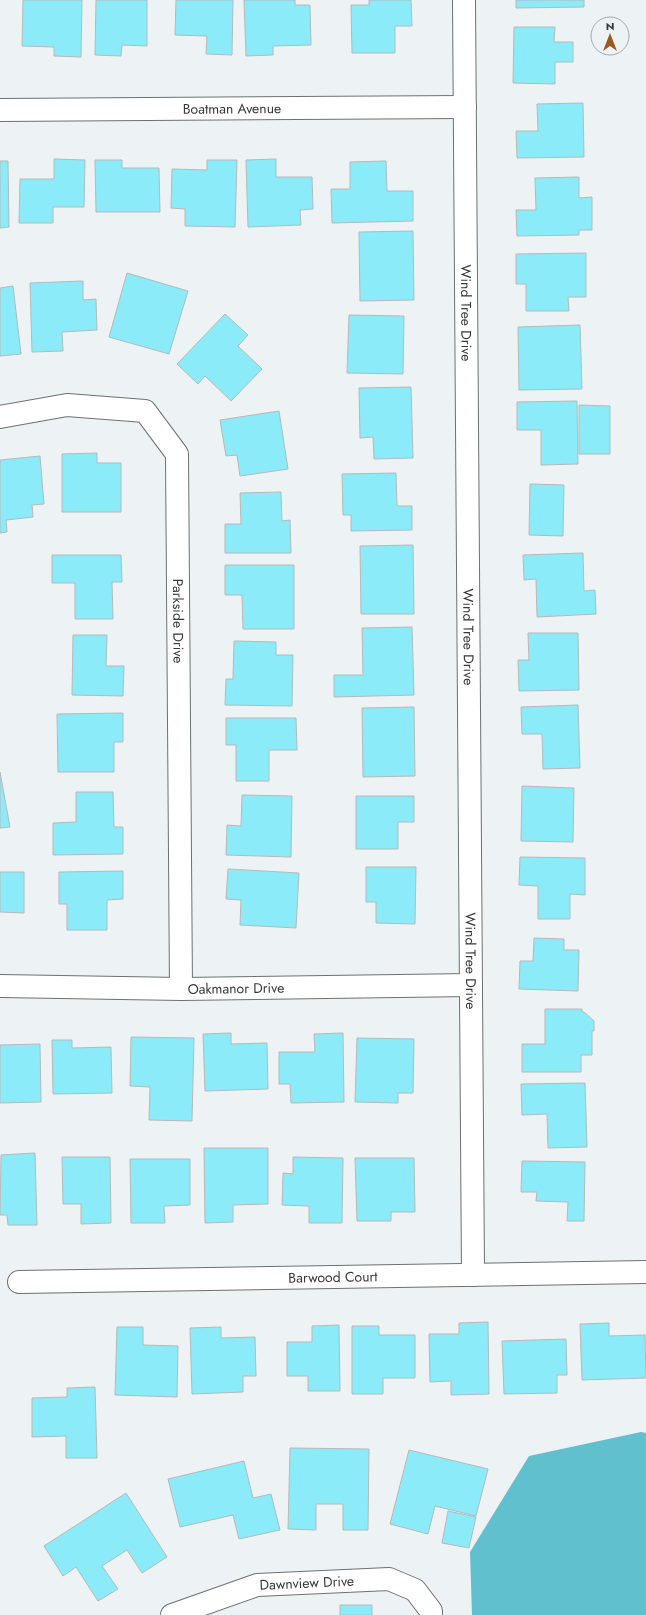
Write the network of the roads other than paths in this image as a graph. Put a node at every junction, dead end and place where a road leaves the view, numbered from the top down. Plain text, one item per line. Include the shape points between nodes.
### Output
1 (464, 0) edge
2 (465, 107) junction
3 (0, 110) edge
4 (0, 417) edge
5 (471, 985) junction
6 (0, 986) edge
7 (181, 989) junction
8 (646, 1272) edge
9 (473, 1275) junction
10 (19, 1282) dead end
11 (172, 1615) edge
12 (431, 1615) edge

1 - 2 street, Wind Tree Drive
2 - 3 street, Boatman Avenue
2 - 5 street, Wind Tree Drive
4 - 7 street, Parkside Drive via 67,405 145,412 177,454
5 - 7 street, Oakmanor Drive
5 - 9 street, Wind Tree Drive
6 - 7 street, Oakmanor Drive
8 - 9 street, Barwood Court
9 - 10 street, Barwood Court
11 - 12 street, Dawnview Drive via 257,1585 389,1579 415,1590 431,1610

